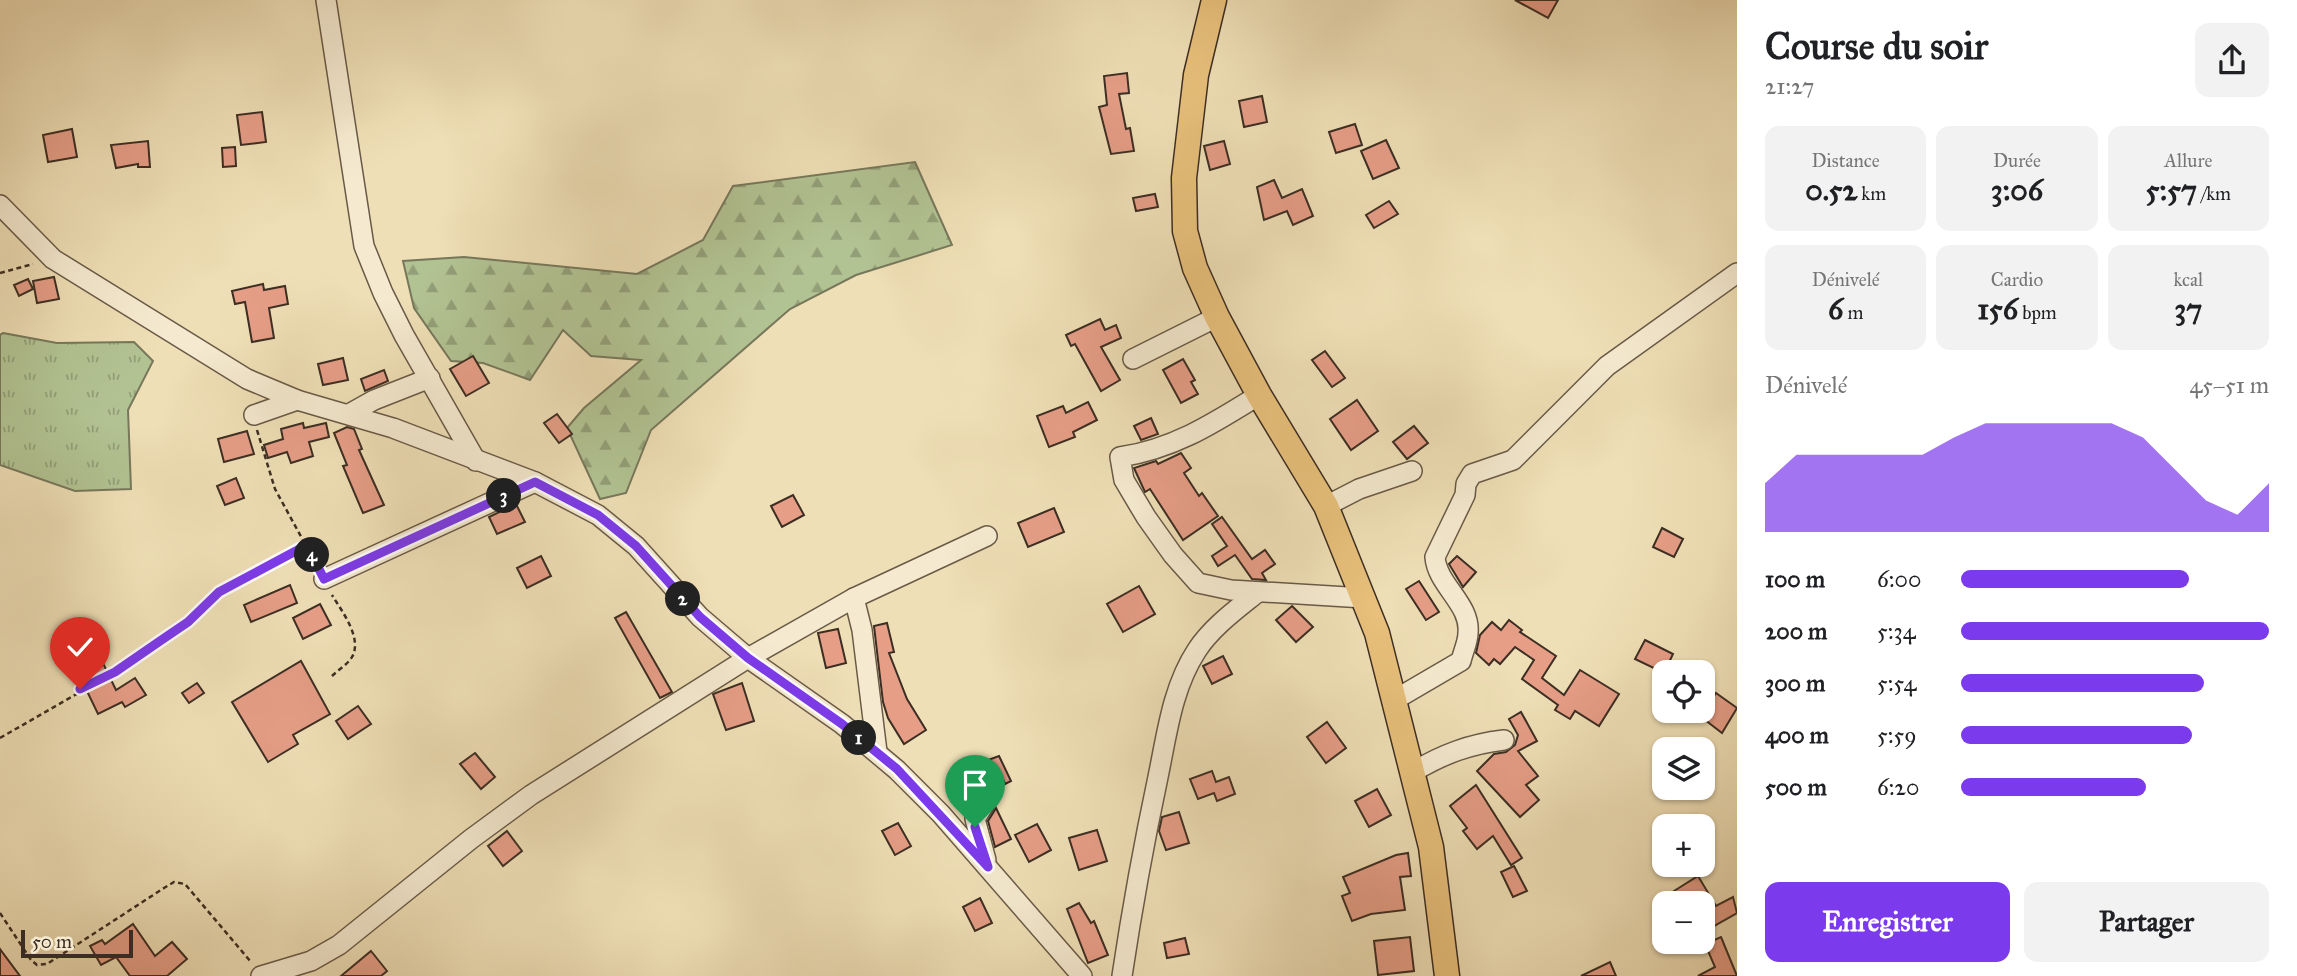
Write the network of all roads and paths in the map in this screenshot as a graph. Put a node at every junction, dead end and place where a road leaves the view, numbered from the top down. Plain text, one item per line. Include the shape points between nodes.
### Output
1 (326, 0) edge
2 (1213, 0) edge
3 (0, 205) edge
4 (53, 259) junction
5 (0, 273) edge
6 (1737, 273) edge
7 (1217, 317) junction
8 (1133, 359) dead end
9 (430, 378) junction
10 (1259, 396) junction
11 (297, 400) junction
12 (349, 414) junction
13 (254, 415) joint
14 (477, 461) junction
15 (1412, 471) dead end
16 (535, 482) junction
17 (1326, 506) junction
18 (987, 536) dead end
19 (307, 545) junction
20 (324, 579) junction
21 (1258, 592) junction
22 (854, 598) junction
23 (1364, 598) junction
24 (748, 658) junction
25 (332, 676) dead end
26 (1395, 699) junction
27 (0, 738) edge
28 (1504, 740) dead end
29 (877, 752) junction
30 (1413, 772) junction
31 (993, 784) dead end
32 (988, 867) junction
33 (0, 913) edge
34 (261, 976) edge
35 (1082, 976) edge
36 (1122, 976) edge
37 (1447, 976) edge

1 - 9 street via 364,246 383,293
2 - 7 main road via 1196,75 1184,206 1195,268
3 - 4 street
4 - 5 path
4 - 11 street via 224,367
6 - 26 street via 1607,366 1513,460 1472,474 1434,557 1435,568 1466,617 1469,632 1461,660
7 - 8 street
7 - 10 main road
9 - 12 street
9 - 14 street
10 - 17 main road
10 - 21 street via 1195,435 1120,457 1124,480 1191,578 1216,588
11 - 12 street
11 - 13 street
12 - 14 street
13 - 19 path via 275,489
14 - 16 street
15 - 17 street
16 - 20 street
16 - 24 street via 598,515 636,546 700,617
17 - 23 main road
18 - 22 street
19 - 20 path
19 - 27 path via 219,592 188,622 115,672
20 - 25 path via 352,632 355,648
21 - 23 street
21 - 36 street via 1198,649 1183,676 1167,734
22 - 24 street
22 - 29 street
23 - 26 main road
24 - 29 street
24 - 34 street via 531,795 339,945 311,961
26 - 30 main road
28 - 30 street via 1454,750
29 - 32 street
30 - 37 main road via 1431,847
31 - 32 street via 975,819
32 - 35 street
33 - 34 path via 31,960 47,964 174,882 185,884

